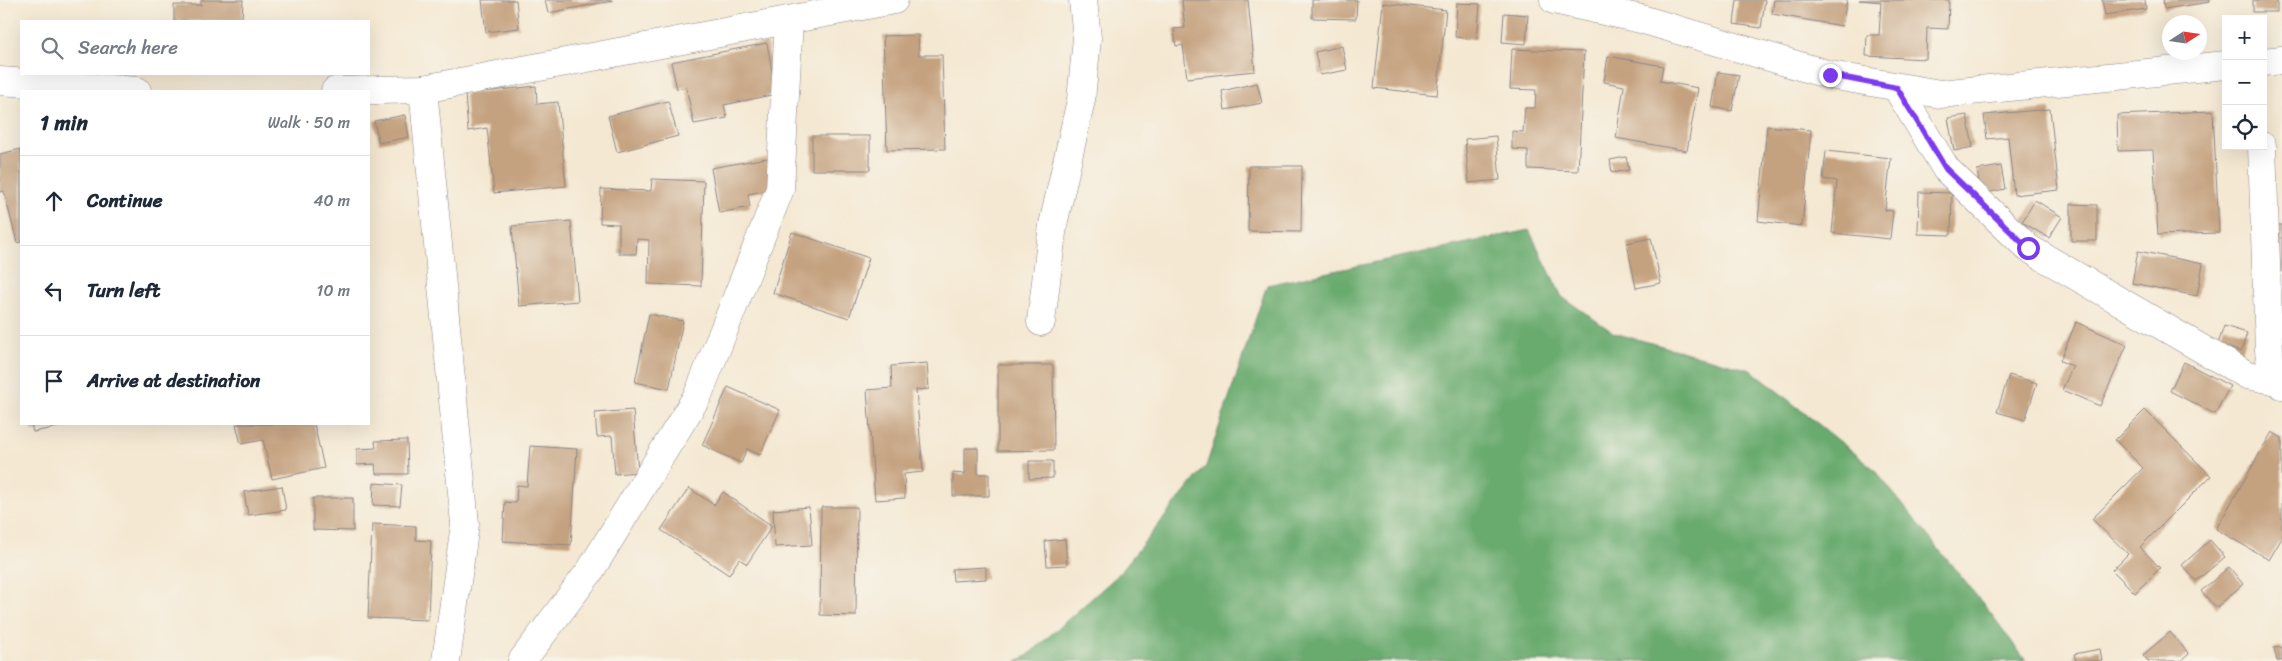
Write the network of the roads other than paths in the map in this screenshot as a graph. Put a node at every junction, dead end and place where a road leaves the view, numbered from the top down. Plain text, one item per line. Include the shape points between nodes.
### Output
1 (894, 0) edge
2 (1083, 0) edge
3 (1554, 0) edge
4 (789, 20) junction
5 (2282, 60) edge
6 (2267, 62) edge
7 (2222, 65) edge
8 (0, 82) edge
9 (1897, 88) junction
10 (423, 89) junction
11 (122, 90) edge
12 (370, 90) edge
13 (2262, 150) edge
14 (1041, 322) dead end
15 (2280, 383) edge
16 (446, 661) edge
17 (522, 661) edge

1 - 4 street
2 - 14 street via 1087,38 1080,100 1053,226
3 - 9 street via 1641,19 1830,75
4 - 10 street
4 - 17 street via 780,189 698,395 590,572
5 - 6 street
7 - 9 street via 1940,94
8 - 11 street
9 - 15 street via 1946,169 2028,248 2247,375
10 - 12 street
10 - 16 street via 465,524
13 - 15 street via 2269,350 2272,374

